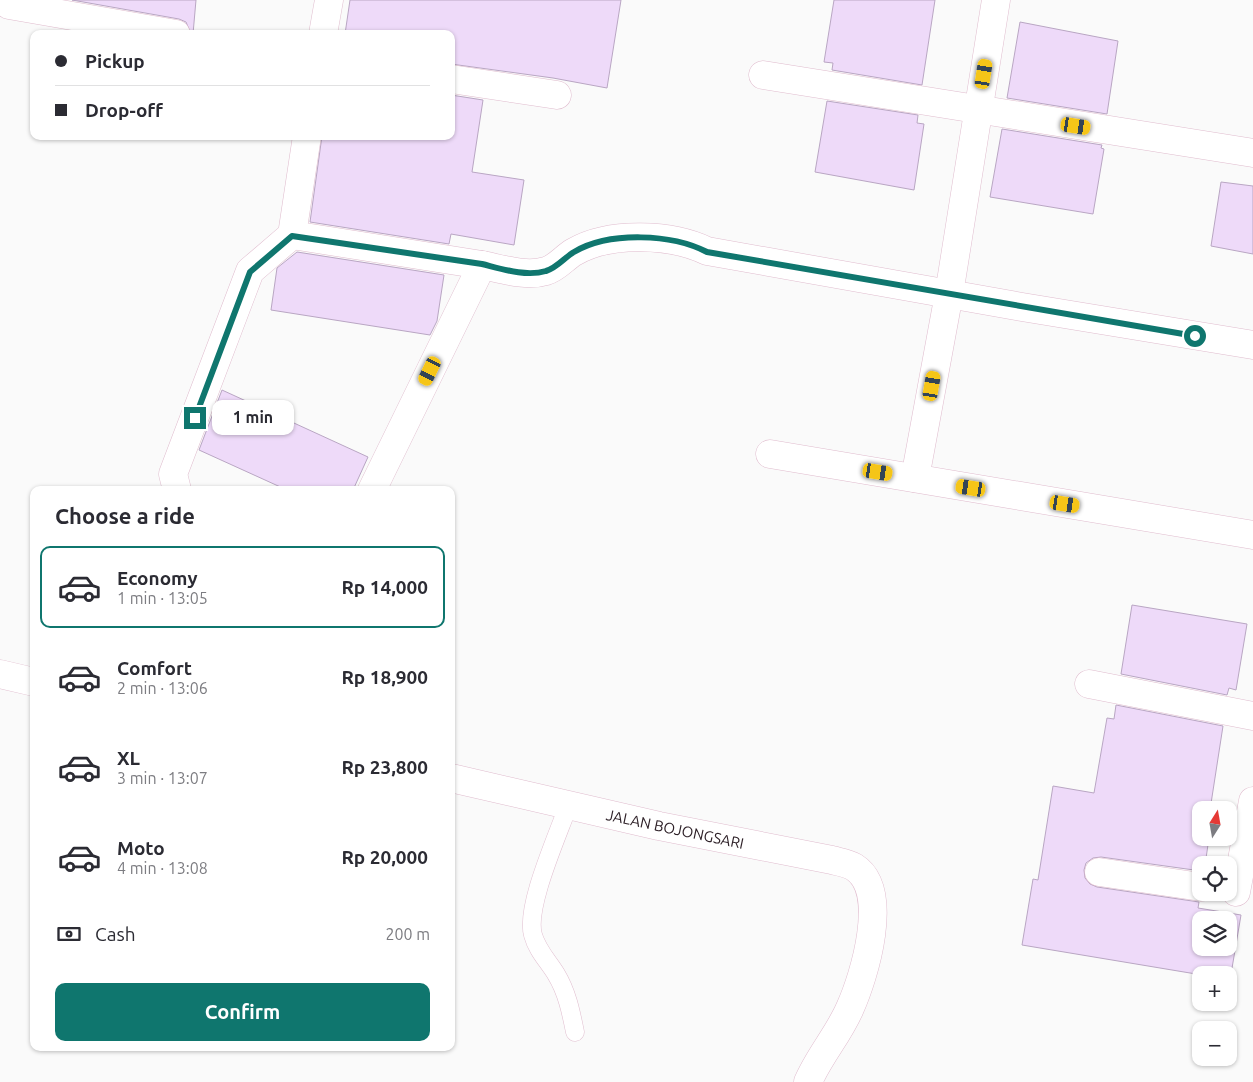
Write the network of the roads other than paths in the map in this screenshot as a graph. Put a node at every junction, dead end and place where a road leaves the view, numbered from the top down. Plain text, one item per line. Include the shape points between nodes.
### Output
1 (329, 0) edge
2 (996, 0) edge
3 (9, 5) dead end
4 (153, 30) edge
5 (324, 30) edge
6 (763, 75) dead end
7 (455, 79) edge
8 (557, 95) dead end
9 (978, 110) junction
10 (306, 140) edge
11 (1253, 153) edge
12 (292, 236) junction
13 (482, 264) junction
14 (949, 294) junction
15 (1253, 345) edge
16 (770, 454) dead end
17 (914, 478) junction
18 (176, 486) edge
19 (374, 486) edge
20 (1253, 535) edge
21 (0, 674) edge
22 (30, 681) edge
23 (1089, 684) dead end
24 (1253, 716) edge
25 (455, 779) edge
26 (1253, 801) edge
27 (568, 806) junction
28 (1099, 872) dead end
29 (1192, 886) edge
30 (1239, 893) edge
31 (575, 1032) dead end
32 (808, 1082) edge

1 - 5 street
2 - 9 street
3 - 4 street
6 - 9 street
7 - 8 street
9 - 11 street
9 - 14 street
10 - 12 street
12 - 13 street
12 - 18 street via 250,272 172,474
13 - 14 street via 536,273 548,271 574,252 593,244 661,238 692,244 707,252
13 - 19 street
14 - 15 street
14 - 17 street
16 - 17 street
17 - 20 street
21 - 22 street
23 - 24 street
25 - 27 street, JALAN BOJONGSARI
26 - 30 street
27 - 31 lane via 534,899 532,934 568,999
27 - 32 street, JALAN BOJONGSARI via 846,864 853,866 865,879 873,908 870,949 850,1010
28 - 29 street

